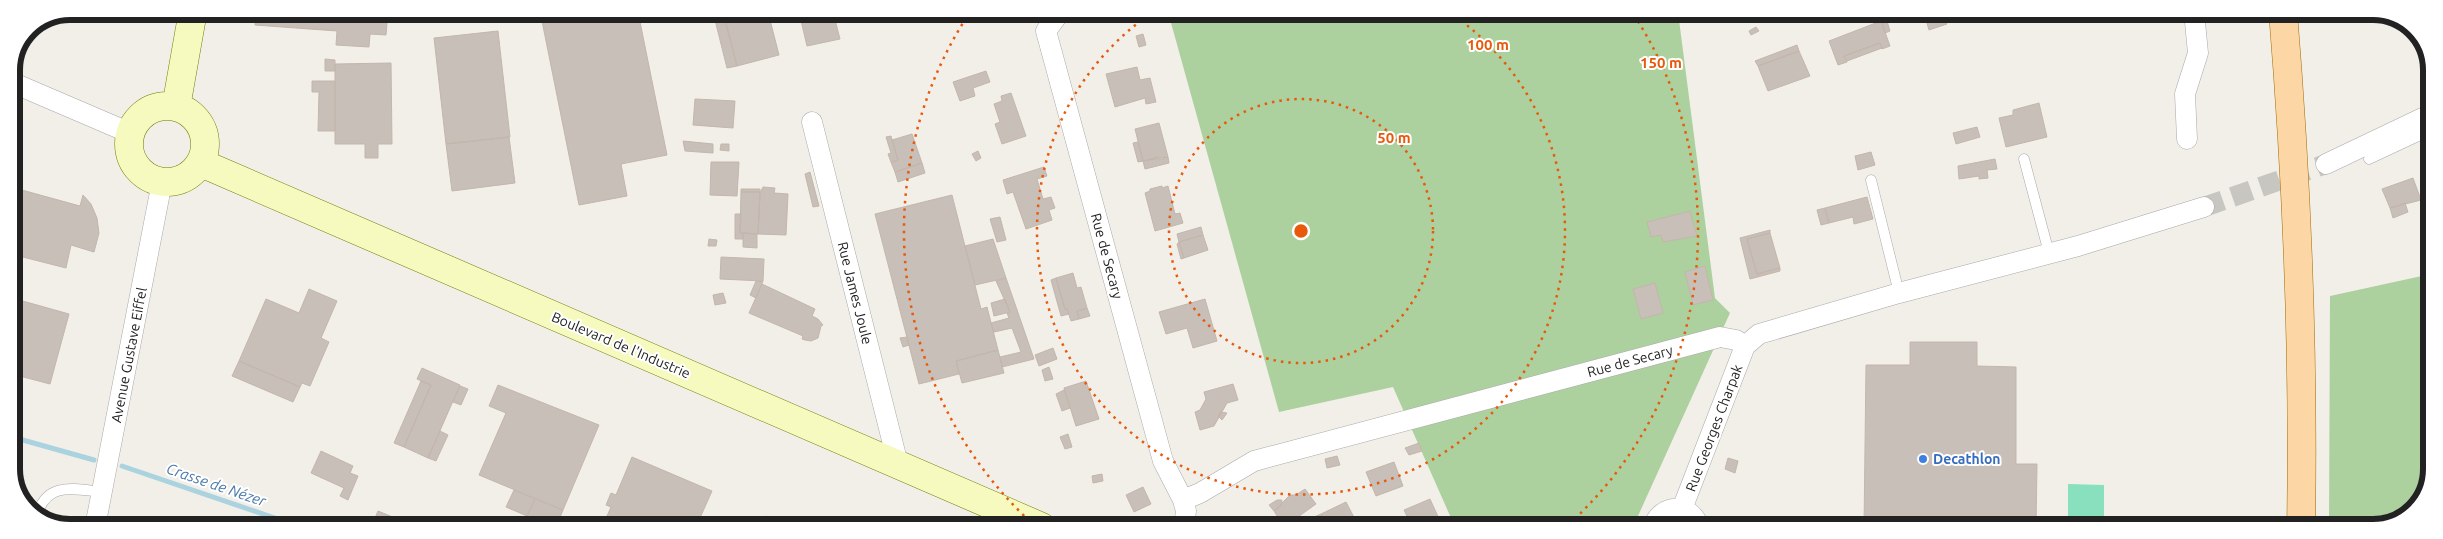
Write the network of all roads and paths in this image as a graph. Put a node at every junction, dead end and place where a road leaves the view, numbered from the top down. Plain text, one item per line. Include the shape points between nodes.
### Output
1 (191, 20) edge
2 (1054, 20) edge
3 (2195, 20) edge
4 (2284, 20) edge
5 (20, 86) edge
6 (176, 107) junction
7 (2423, 118) edge
8 (812, 122) dead end
9 (130, 133) junction
10 (2423, 134) edge
11 (2187, 139) dead end
12 (2024, 159) dead end
13 (2369, 160) dead end
14 (201, 163) junction
15 (2326, 164) tunnel mouth
16 (1871, 180) dead end
17 (162, 182) junction
18 (2204, 207) tunnel mouth
19 (2049, 253) junction
20 (1899, 292) junction
21 (1745, 346) junction
22 (898, 464) junction
23 (102, 492) junction
24 (1183, 500) junction
25 (39, 508) edge
26 (1682, 509) junction
27 (97, 519) edge
28 (1024, 519) edge
29 (1185, 519) edge
30 (1656, 519) edge
31 (1695, 519) edge
32 (2302, 519) edge

1 - 6 street
2 - 24 street, Rue de Secary via 1046,31 1163,461
3 - 11 street via 2198,53 2185,94
4 - 32 main road via 2296,210
5 - 9 street
6 - 9 street via 157,107 139,117
6 - 14 street via 198,122 205,148
7 - 15 street
8 - 22 street, Rue James Joule
9 - 17 street via 129,154 135,167 146,177
10 - 13 lane
12 - 19 lane
14 - 17 street via 188,176
14 - 22 street, Boulevard de l'Industrie
16 - 20 lane
17 - 23 street, Avenue Gustave Eiffel
18 - 19 street
19 - 20 street
20 - 21 street via 1775,328 1751,339
21 - 24 street, Rue de Secary via 1736,340 1720,337 1300,448 1254,461
21 - 26 street, Rue Georges Charpak
22 - 28 street, Boulevard de l'Industrie
23 - 25 lane via 70,488 51,492
23 - 27 street, Avenue Gustave Eiffel
24 - 29 street, Rue de Secary
26 - 30 street, Rue Georges Charpak via 1667,510
26 - 31 street, Rue Georges Charpak

